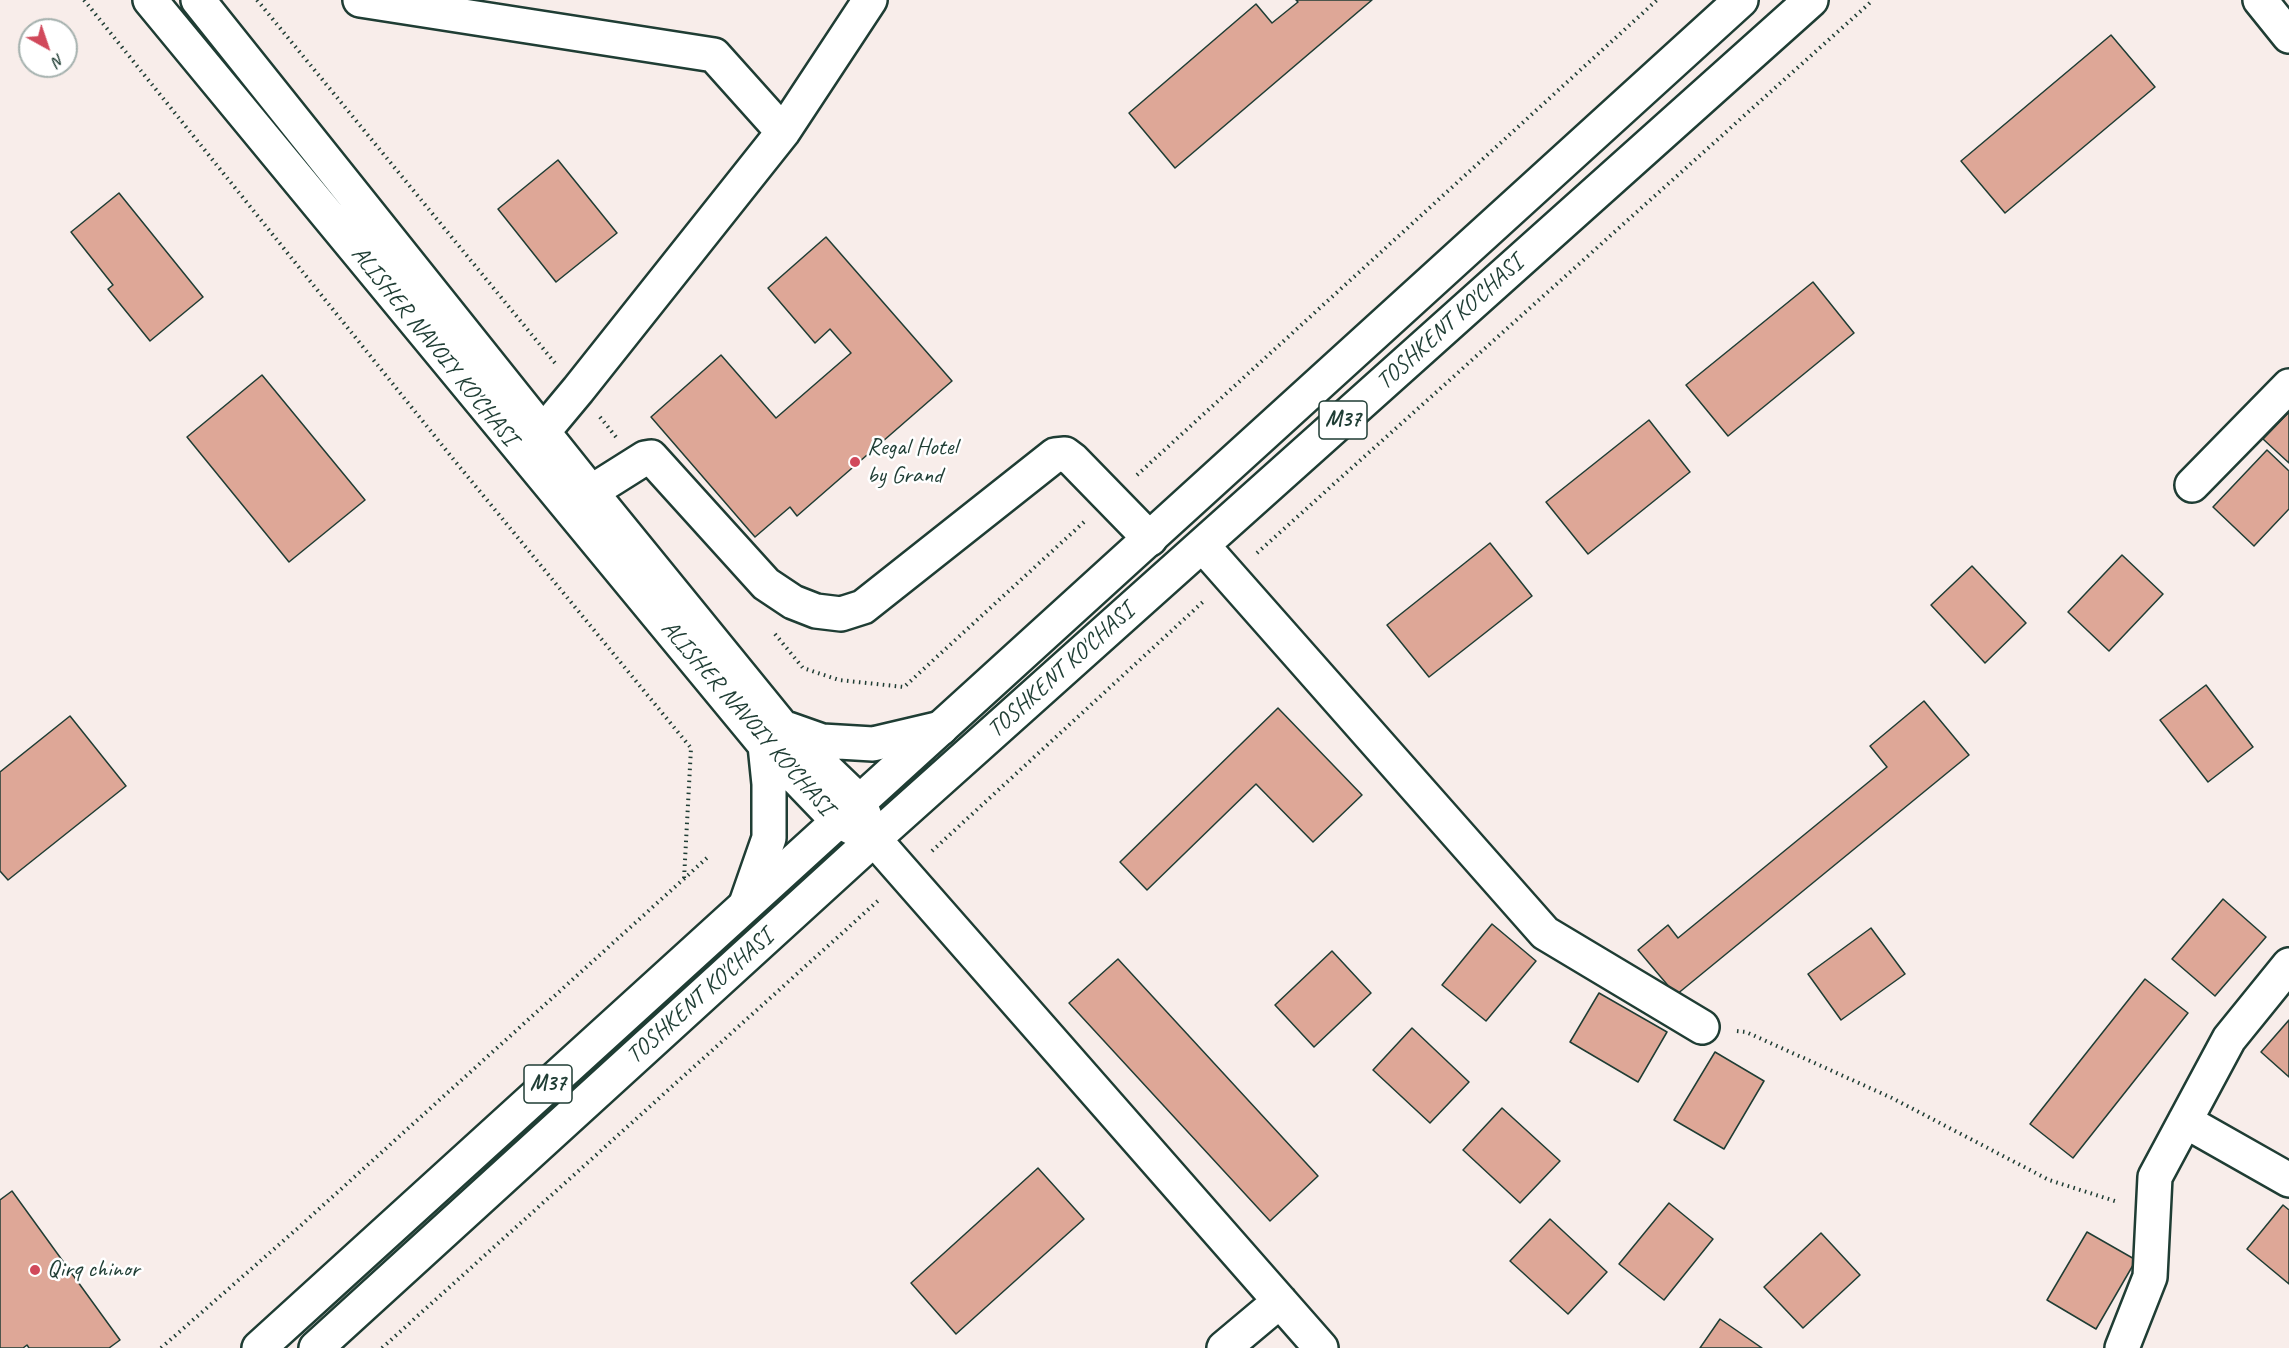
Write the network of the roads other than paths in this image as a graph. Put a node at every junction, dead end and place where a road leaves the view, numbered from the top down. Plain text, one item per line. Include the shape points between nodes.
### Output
1 (150, 0) edge
2 (198, 0) edge
3 (360, 0) edge
4 (870, 0) edge
5 (1741, 0) edge
6 (1811, 0) edge
7 (2260, 0) edge
8 (2289, 36) edge
9 (783, 132) junction
10 (2289, 386) edge
11 (532, 442) junction
12 (2192, 484) dead end
13 (591, 492) junction
14 (1150, 539) junction
15 (1203, 546) junction
16 (941, 728) junction
17 (774, 736) junction
18 (848, 811) junction
19 (874, 839) junction
20 (747, 901) junction
21 (2289, 964) edge
22 (1702, 1027) road end
23 (2185, 1121) junction
24 (2289, 1180) edge
25 (1280, 1301) junction
26 (260, 1348) edge
27 (316, 1348) edge
28 (1224, 1348) edge
29 (1322, 1348) edge
30 (2122, 1348) edge

1 - 11 main road, ALISHER NAVOIY KO'CHASI
2 - 11 main road, ALISHER NAVOIY KO'CHASI
3 - 9 main road via 714,55
4 - 9 main road
5 - 14 main road, TOSHKENT KO'CHASI / M37
6 - 15 main road, TOSHKENT KO'CHASI / M37
7 - 8 main road
9 - 11 main road via 578,390
10 - 12 main road
11 - 13 main road, ALISHER NAVOIY KO'CHASI
11 - 17 main road, ALISHER NAVOIY KO'CHASI
13 - 14 main road via 651,457 766,584 793,602 816,611 841,614 863,607 1055,455 1065,454 1073,460
13 - 17 main road, ALISHER NAVOIY KO'CHASI
14 - 16 main road, TOSHKENT KO'CHASI / M37
15 - 19 main road, TOSHKENT KO'CHASI / M37
15 - 22 main road via 1545,933
16 - 17 main road via 873,744
16 - 18 main road, TOSHKENT KO'CHASI / M37
17 - 18 main road, ALISHER NAVOIY KO'CHASI
17 - 20 main road via 769,838
18 - 19 main road, ALISHER NAVOIY KO'CHASI
18 - 20 main road, TOSHKENT KO'CHASI / M37
19 - 25 main road, ALISHER NAVOIY KO'CHASI
19 - 27 main road, TOSHKENT KO'CHASI / M37
20 - 26 main road, TOSHKENT KO'CHASI / M37
21 - 23 main road via 2229,1039
23 - 24 main road
23 - 30 main road via 2155,1177 2150,1277
25 - 28 main road
25 - 29 main road, ALISHER NAVOIY KO'CHASI

